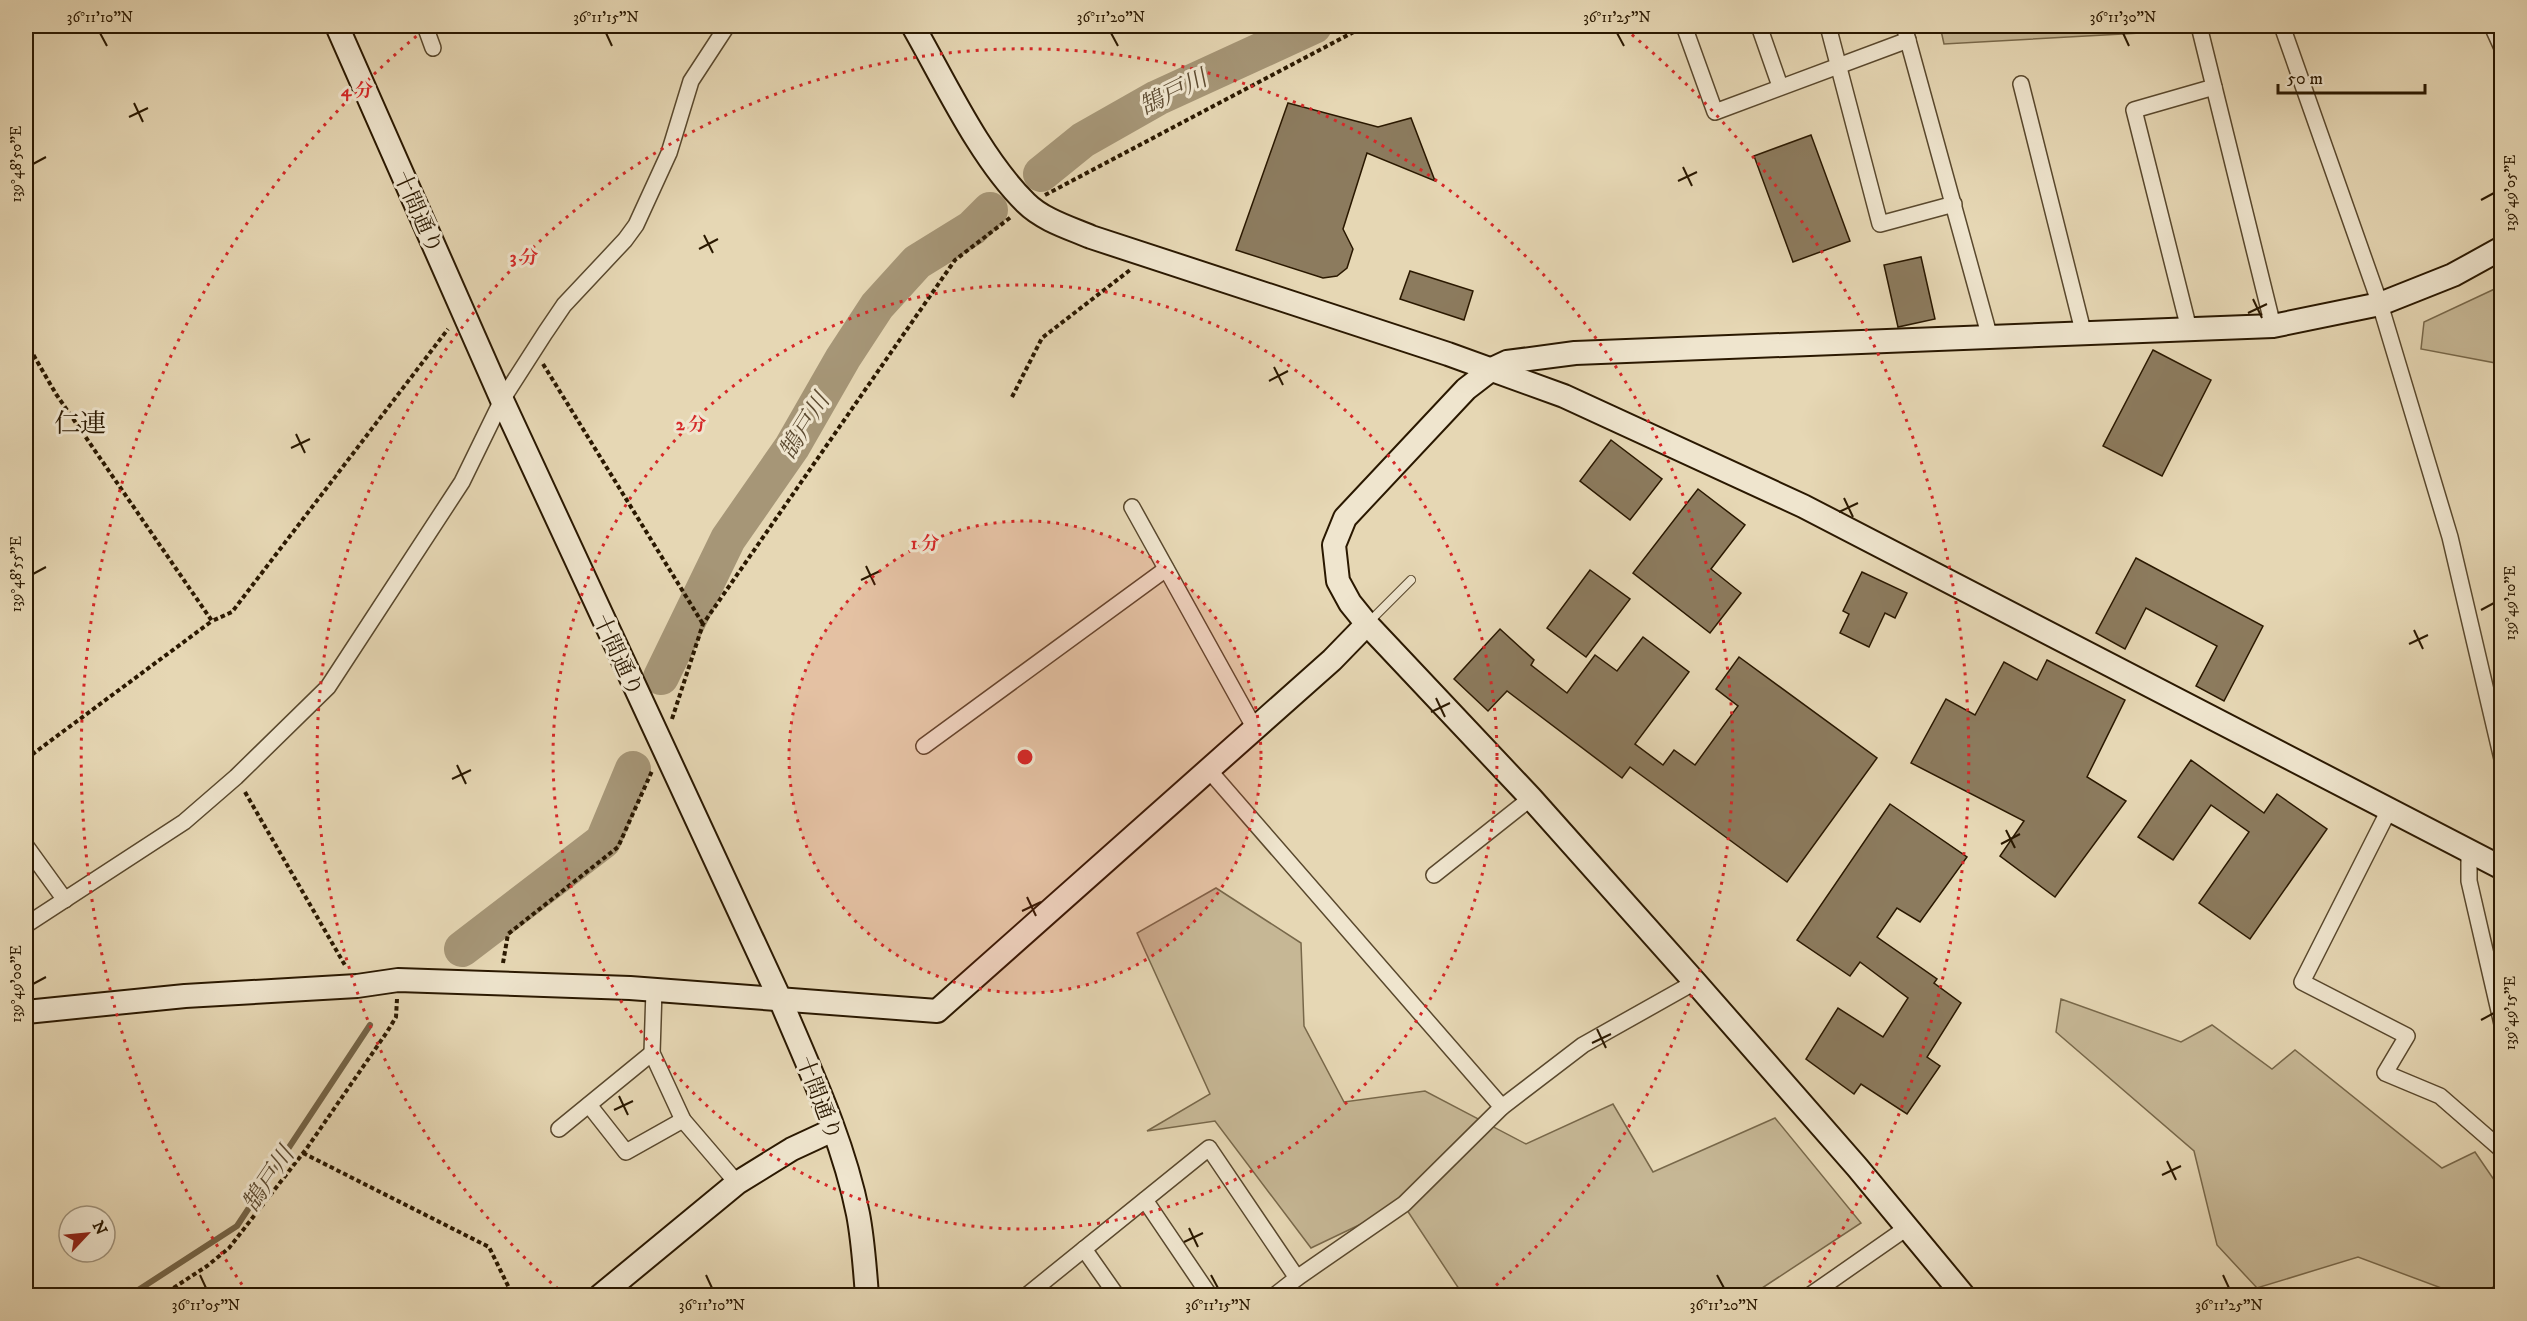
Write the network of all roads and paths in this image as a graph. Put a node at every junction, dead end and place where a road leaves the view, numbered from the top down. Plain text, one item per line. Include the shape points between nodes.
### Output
1 (337, 26) edge
2 (425, 26) edge
3 (727, 26) edge
4 (913, 26) edge
5 (1365, 26) edge
6 (1684, 26) edge
7 (1759, 26) edge
8 (1828, 26) edge
9 (2199, 26) edge
10 (2282, 26) edge
11 (2492, 26) edge
12 (1906, 33) edge
13 (434, 48) dead end
14 (2502, 48) edge
15 (1839, 64) junction
16 (2021, 84) dead end
17 (1780, 86) junction
18 (2214, 87) junction
19 (1954, 204) junction
20 (1027, 205) junction
21 (2502, 248) edge
22 (1149, 255) junction
23 (2380, 304) junction
24 (462, 310) junction
25 (2273, 326) junction
26 (2189, 329) junction
27 (2084, 335) junction
28 (1990, 338) junction
29 (26, 342) edge
30 (534, 350) junction
31 (1492, 369) junction
32 (1012, 397) dead end
33 (502, 400) junction
34 (1132, 507) dead end
35 (1166, 569) junction
36 (1411, 580) dead end
37 (212, 621) junction
38 (703, 624) junction
39 (1367, 624) junction
40 (1254, 727) junction
41 (924, 746) dead end
42 (663, 748) junction
43 (2501, 754) edge
44 (26, 759) edge
45 (1207, 768) junction
46 (236, 777) junction
47 (1531, 798) junction
48 (2389, 810) junction
49 (26, 846) edge
50 (2469, 851) junction
51 (2502, 868) edge
52 (1434, 875) dead end
53 (64, 900) junction
54 (26, 925) edge
55 (398, 980) junction
56 (1695, 982) junction
57 (499, 985) junction
58 (357, 986) junction
59 (654, 990) junction
60 (780, 999) junction
61 (26, 1012) edge
62 (2502, 1024) edge
63 (652, 1053) junction
64 (589, 1105) junction
65 (1502, 1107) junction
66 (683, 1120) junction
67 (559, 1129) dead end
68 (833, 1130) junction
69 (2502, 1150) edge
70 (303, 1153) junction
71 (737, 1183) junction
72 (1145, 1200) junction
73 (1908, 1227) junction
74 (1084, 1249) junction
75 (1296, 1278) junction
76 (612, 1292) edge
77 (1033, 1293) edge
78 (161, 1296) edge
79 (513, 1296) edge
80 (867, 1296) edge
81 (1117, 1296) edge
82 (1210, 1296) edge
83 (1274, 1296) edge
84 (1809, 1296) edge
85 (1964, 1296) edge

1 - 24 street, 十間通り
2 - 13 street
3 - 30 street via 691,81 669,153 636,225 564,305
4 - 20 street via 988,157
5 - 20 path
6 - 17 street via 1715,111
7 - 17 street
8 - 15 street
9 - 18 street
10 - 23 street
11 - 14 street
12 - 15 street
12 - 19 street
15 - 17 street
15 - 19 street via 1880,224
16 - 27 street
18 - 25 street
18 - 26 street via 2134,110
19 - 28 street
20 - 22 street via 1091,237
20 - 38 path via 955,260
21 - 23 street via 2453,275
22 - 31 street
22 - 32 path via 1042,338
23 - 25 street
23 - 43 street via 2450,537
24 - 33 street, 十間通り
24 - 37 path via 232,612
25 - 26 street
26 - 27 street
27 - 28 street
28 - 31 street via 1575,352 1507,362
29 - 37 path via 56,394
30 - 33 street
30 - 38 path
31 - 39 street via 1448,406 1345,518 1334,546 1338,581
31 - 48 street via 1564,396 1803,506
33 - 42 street, 十間通り
33 - 46 street via 462,482 328,687
34 - 35 street
35 - 40 street
35 - 41 street
36 - 39 lane
37 - 44 path
38 - 42 path
39 - 40 street via 1332,660
39 - 47 street
40 - 45 street
42 - 57 path via 618,847 508,934
42 - 60 street, 十間通り
45 - 60 street via 937,1011
45 - 65 street
46 - 53 street via 184,822
46 - 58 path
47 - 52 street
47 - 56 street
48 - 50 street
48 - 69 street via 2302,982 2407,1036 2385,1073 2440,1096
49 - 53 street
50 - 51 street
50 - 62 street via 2469,881
53 - 54 street
55 - 57 street
55 - 58 street
55 - 70 path via 396,1017
56 - 65 street via 1583,1044
56 - 73 street
57 - 59 street
58 - 61 street via 185,996
59 - 60 street
59 - 63 street
60 - 68 street, 十間通り
63 - 64 street
63 - 66 street
64 - 66 street via 626,1152
64 - 67 street
65 - 75 street via 1404,1204
66 - 71 street
68 - 71 street via 792,1149
68 - 80 street, 十間通り via 858,1215
70 - 78 path via 230,1248
70 - 79 path via 489,1247
71 - 76 street
72 - 74 street
72 - 75 street via 1209,1148
72 - 82 street
73 - 84 street
73 - 85 street
74 - 77 street
74 - 81 street
75 - 83 street

